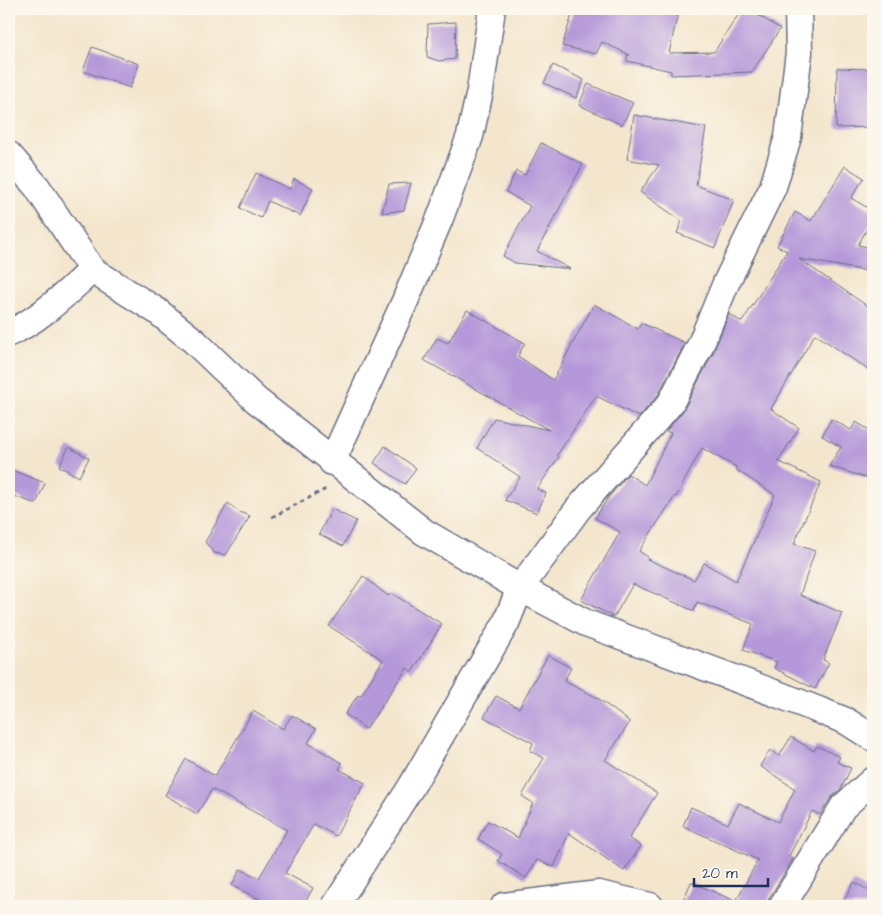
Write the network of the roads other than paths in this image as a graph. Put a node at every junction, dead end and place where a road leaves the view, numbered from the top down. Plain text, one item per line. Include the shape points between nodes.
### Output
1 (492, 9) edge
2 (798, 9) edge
3 (9, 156) edge
4 (92, 270) junction
5 (9, 333) edge
6 (342, 470) junction
7 (520, 588) junction
8 (873, 738) edge
9 (873, 780) edge
10 (335, 906) edge
11 (504, 906) edge
12 (650, 906) edge
13 (782, 906) edge

1 - 6 street via 470,136
2 - 7 street via 798,53 788,137 773,187 726,283 700,346 670,404 578,509
3 - 4 street via 37,187
4 - 5 street via 38,316
4 - 6 street via 157,311 256,400
6 - 7 street via 424,532
7 - 8 street via 586,624 846,721
7 - 10 street via 506,623 410,787
9 - 13 street via 843,807
11 - 12 street via 599,894

